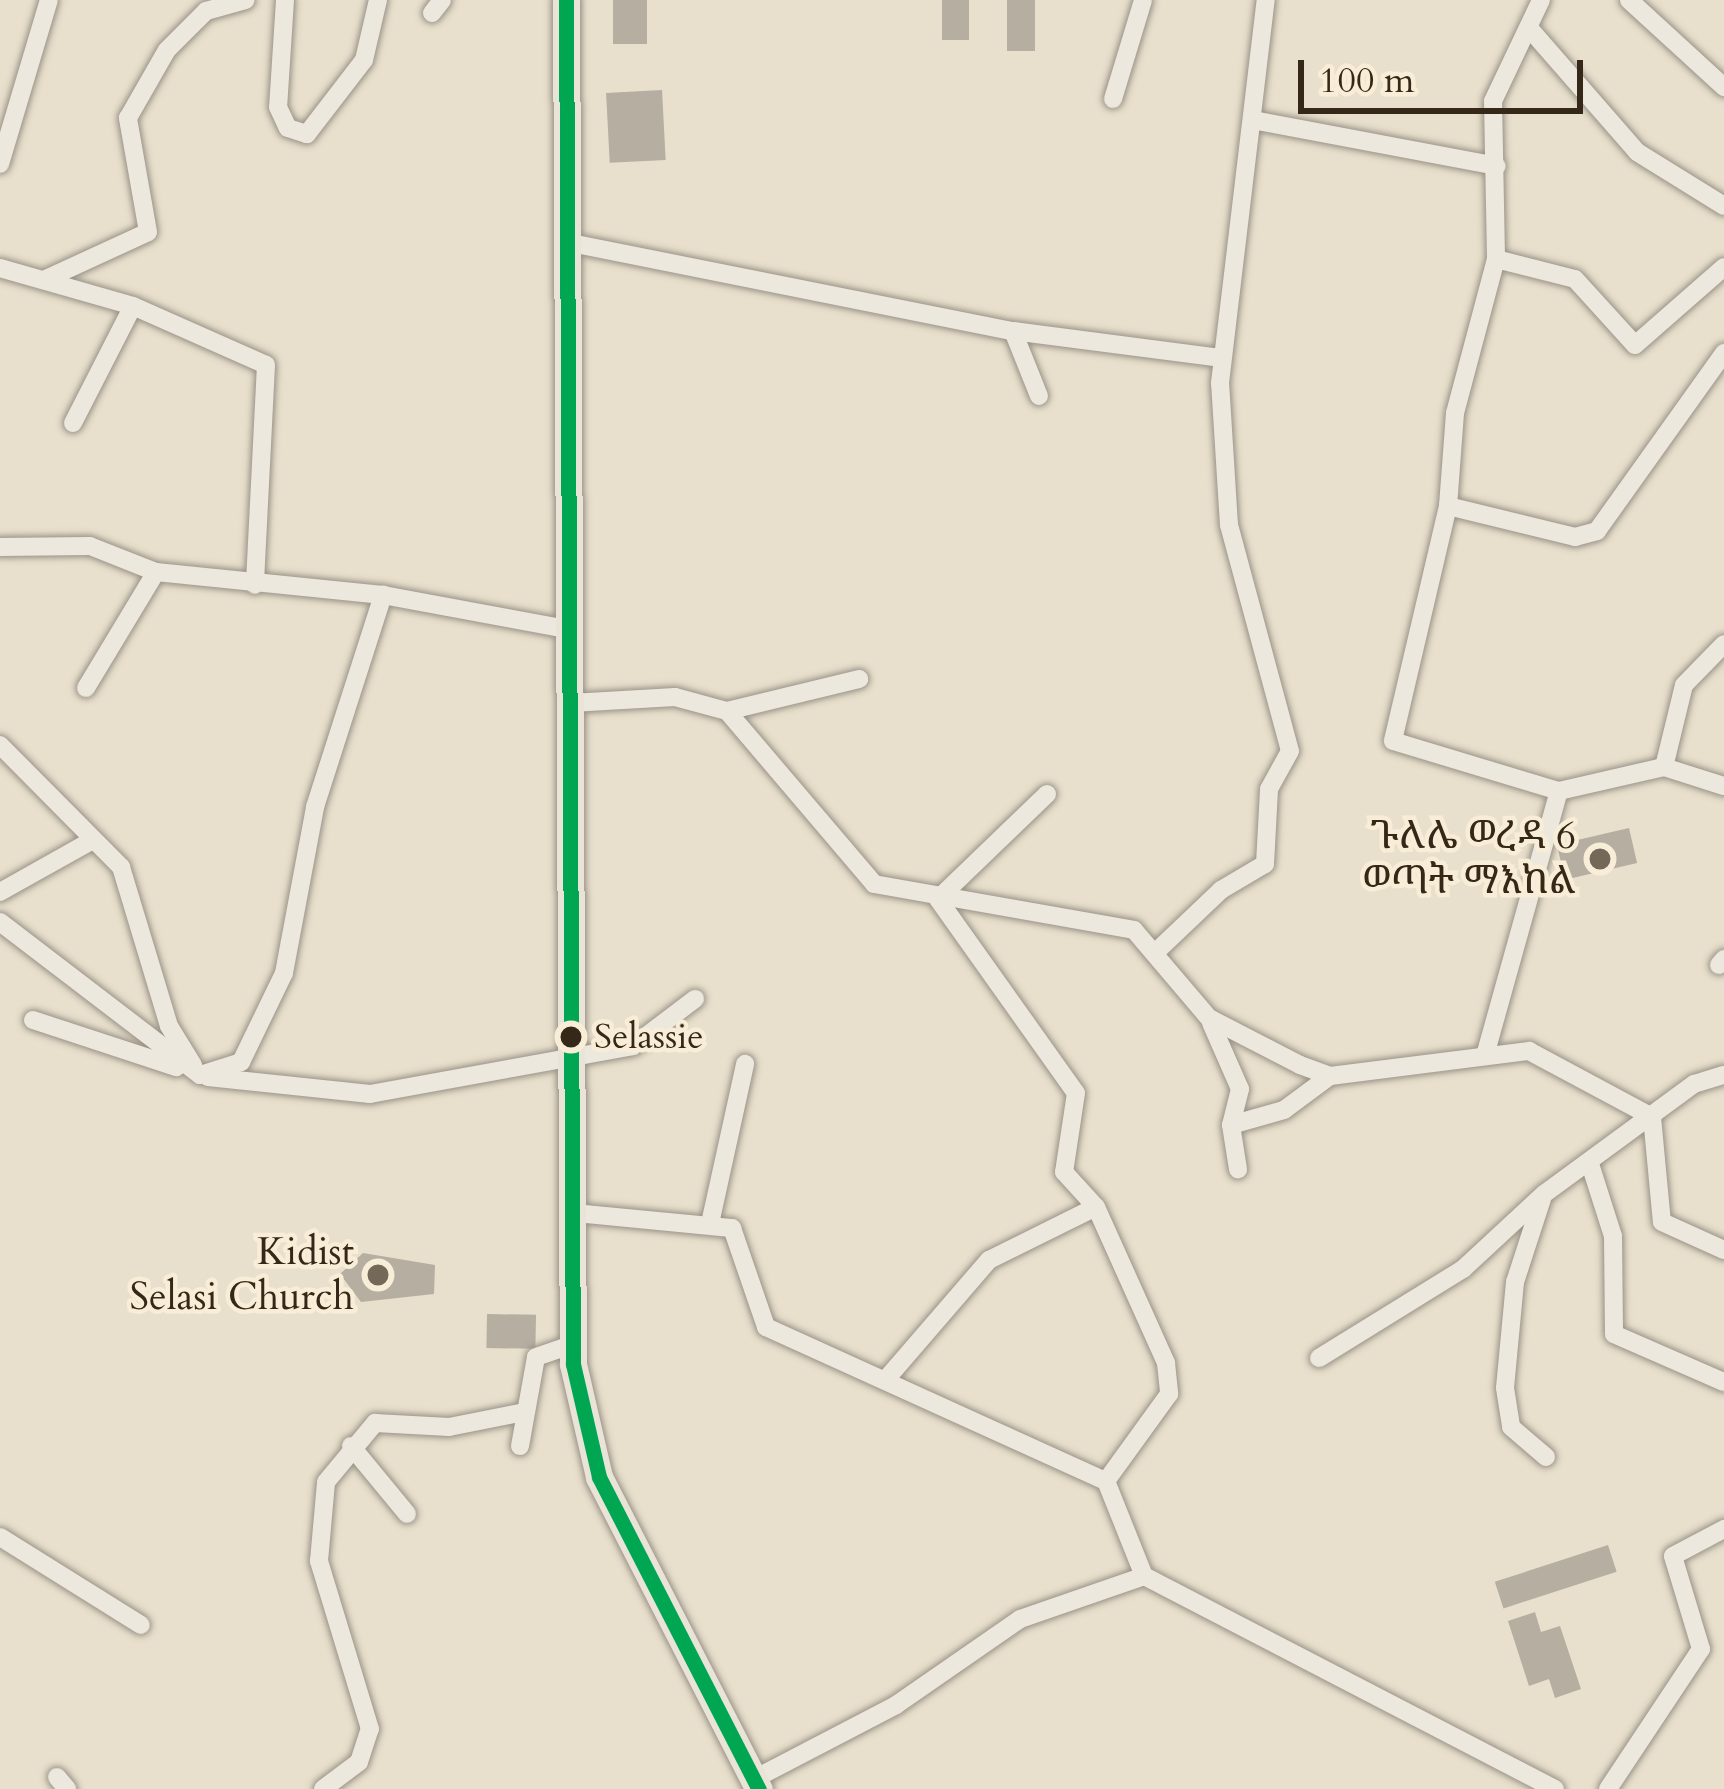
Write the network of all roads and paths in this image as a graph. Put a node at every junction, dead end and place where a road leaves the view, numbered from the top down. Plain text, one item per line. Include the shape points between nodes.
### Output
1 (49, 0) edge
2 (246, 0) edge
3 (284, 0) edge
4 (378, 0) edge
5 (566, 0) edge
6 (1143, 0) edge
7 (1266, 0) edge
8 (1541, 0) edge
9 (1629, 0) edge
10 (208, 5) edge
11 (1529, 28) junction
12 (1724, 88) edge
13 (1113, 99) dead end
14 (1253, 121) junction
15 (5, 135) edge
16 (0, 164) edge
17 (1497, 166) junction
18 (1724, 206) edge
19 (571, 243) junction
20 (1496, 259) junction
21 (1724, 267) edge
22 (0, 268) edge
23 (46, 279) junction
24 (133, 306) junction
25 (1013, 331) junction
26 (1724, 353) edge
27 (1220, 358) junction
28 (1039, 396) dead end
29 (73, 423) dead end
30 (1448, 506) junction
31 (0, 547) edge
32 (156, 572) junction
33 (255, 585) junction
34 (383, 595) junction
35 (572, 630) junction
36 (1724, 644) edge
37 (859, 679) dead end
38 (86, 688) dead end
39 (571, 703) junction
40 (727, 711) junction
41 (0, 745) edge
42 (1664, 767) junction
43 (1724, 786) edge
44 (1558, 791) junction
45 (1047, 794) dead end
46 (88, 842) junction
47 (0, 892) edge
48 (938, 898) junction
49 (0, 922) edge
50 (1159, 950) junction
51 (695, 999) dead end
52 (1209, 1018) junction
53 (33, 1020) dead end
54 (1486, 1052) junction
55 (575, 1059) junction
56 (745, 1064) dead end
57 (1724, 1075) edge
58 (200, 1076) junction
59 (1330, 1076) junction
60 (1652, 1117) junction
61 (1231, 1125) junction
62 (1590, 1165) junction
63 (1238, 1168) dead end
64 (1544, 1194) junction
65 (1096, 1207) junction
66 (575, 1213) junction
67 (711, 1219) junction
68 (1724, 1250) edge
69 (574, 1344) junction
70 (1319, 1358) dead end
71 (888, 1378) junction
72 (1724, 1382) edge
73 (525, 1412) junction
74 (351, 1446) junction
75 (520, 1446) dead end
76 (1546, 1457) dead end
77 (1106, 1481) junction
78 (407, 1514) dead end
79 (1724, 1529) edge
80 (0, 1537) edge
81 (1144, 1576) junction
82 (141, 1625) dead end
83 (756, 1784) edge
84 (323, 1789) edge
85 (1555, 1789) edge
86 (1607, 1789) edge

1 - 15 street
2 - 10 street
3 - 4 street via 278,107 288,128 307,134 364,60
5 - 19 main road
6 - 13 street
7 - 14 street
8 - 11 street
9 - 12 street
10 - 23 street via 166,50 128,118 148,232
11 - 17 street via 1492,100
11 - 18 street via 1637,152
14 - 17 street
14 - 27 street
15 - 16 street
17 - 20 street
19 - 25 street
19 - 35 main road
20 - 21 street via 1575,279 1635,345 1664,329
20 - 30 street via 1455,413
22 - 23 street
23 - 24 street
24 - 29 street
24 - 33 street via 266,364
25 - 27 street
25 - 28 street
26 - 30 street via 1597,531 1575,536
27 - 50 street via 1229,525 1291,751 1269,789 1265,864
30 - 44 street via 1393,741 1403,752
31 - 32 street via 90,546
32 - 33 street
32 - 38 street
33 - 34 street
34 - 35 street
34 - 58 street via 315,807 276,994 241,1063
35 - 39 main road
36 - 42 street via 1684,685
37 - 40 street
39 - 40 street via 675,698
39 - 55 main road
40 - 48 street via 858,872 892,893
41 - 46 street
42 - 43 street
42 - 44 street
44 - 54 street
45 - 48 street
46 - 47 street
46 - 58 street via 122,867 169,1025
48 - 50 street via 1134,930
48 - 65 street via 1076,1093 1064,1172
49 - 58 street
50 - 52 street
51 - 55 street via 643,1042
52 - 59 street
52 - 61 street via 1240,1089
53 - 58 street
54 - 59 street
54 - 60 street via 1529,1051
55 - 58 street via 370,1094 261,1090
55 - 66 main road
56 - 67 street
57 - 60 street
59 - 61 street via 1284,1110
60 - 62 street
60 - 68 street via 1662,1222
61 - 63 street
62 - 64 street
62 - 72 street via 1613,1236 1618,1341
64 - 70 street via 1462,1269
64 - 76 street via 1515,1282 1505,1388 1511,1427
65 - 71 street via 989,1260
65 - 77 street via 1170,1376 1149,1432
66 - 67 street
66 - 69 main road
67 - 71 street via 738,1240 742,1274 766,1327
69 - 73 street via 536,1357
69 - 83 main road via 599,1477
71 - 77 street
73 - 74 street via 449,1426 376,1423
73 - 75 street
74 - 78 street
74 - 84 street via 321,1493 316,1542 370,1729 359,1762
77 - 81 street
79 - 86 street via 1673,1556 1701,1649
80 - 82 street
81 - 83 street via 1021,1619 896,1705
81 - 85 street

